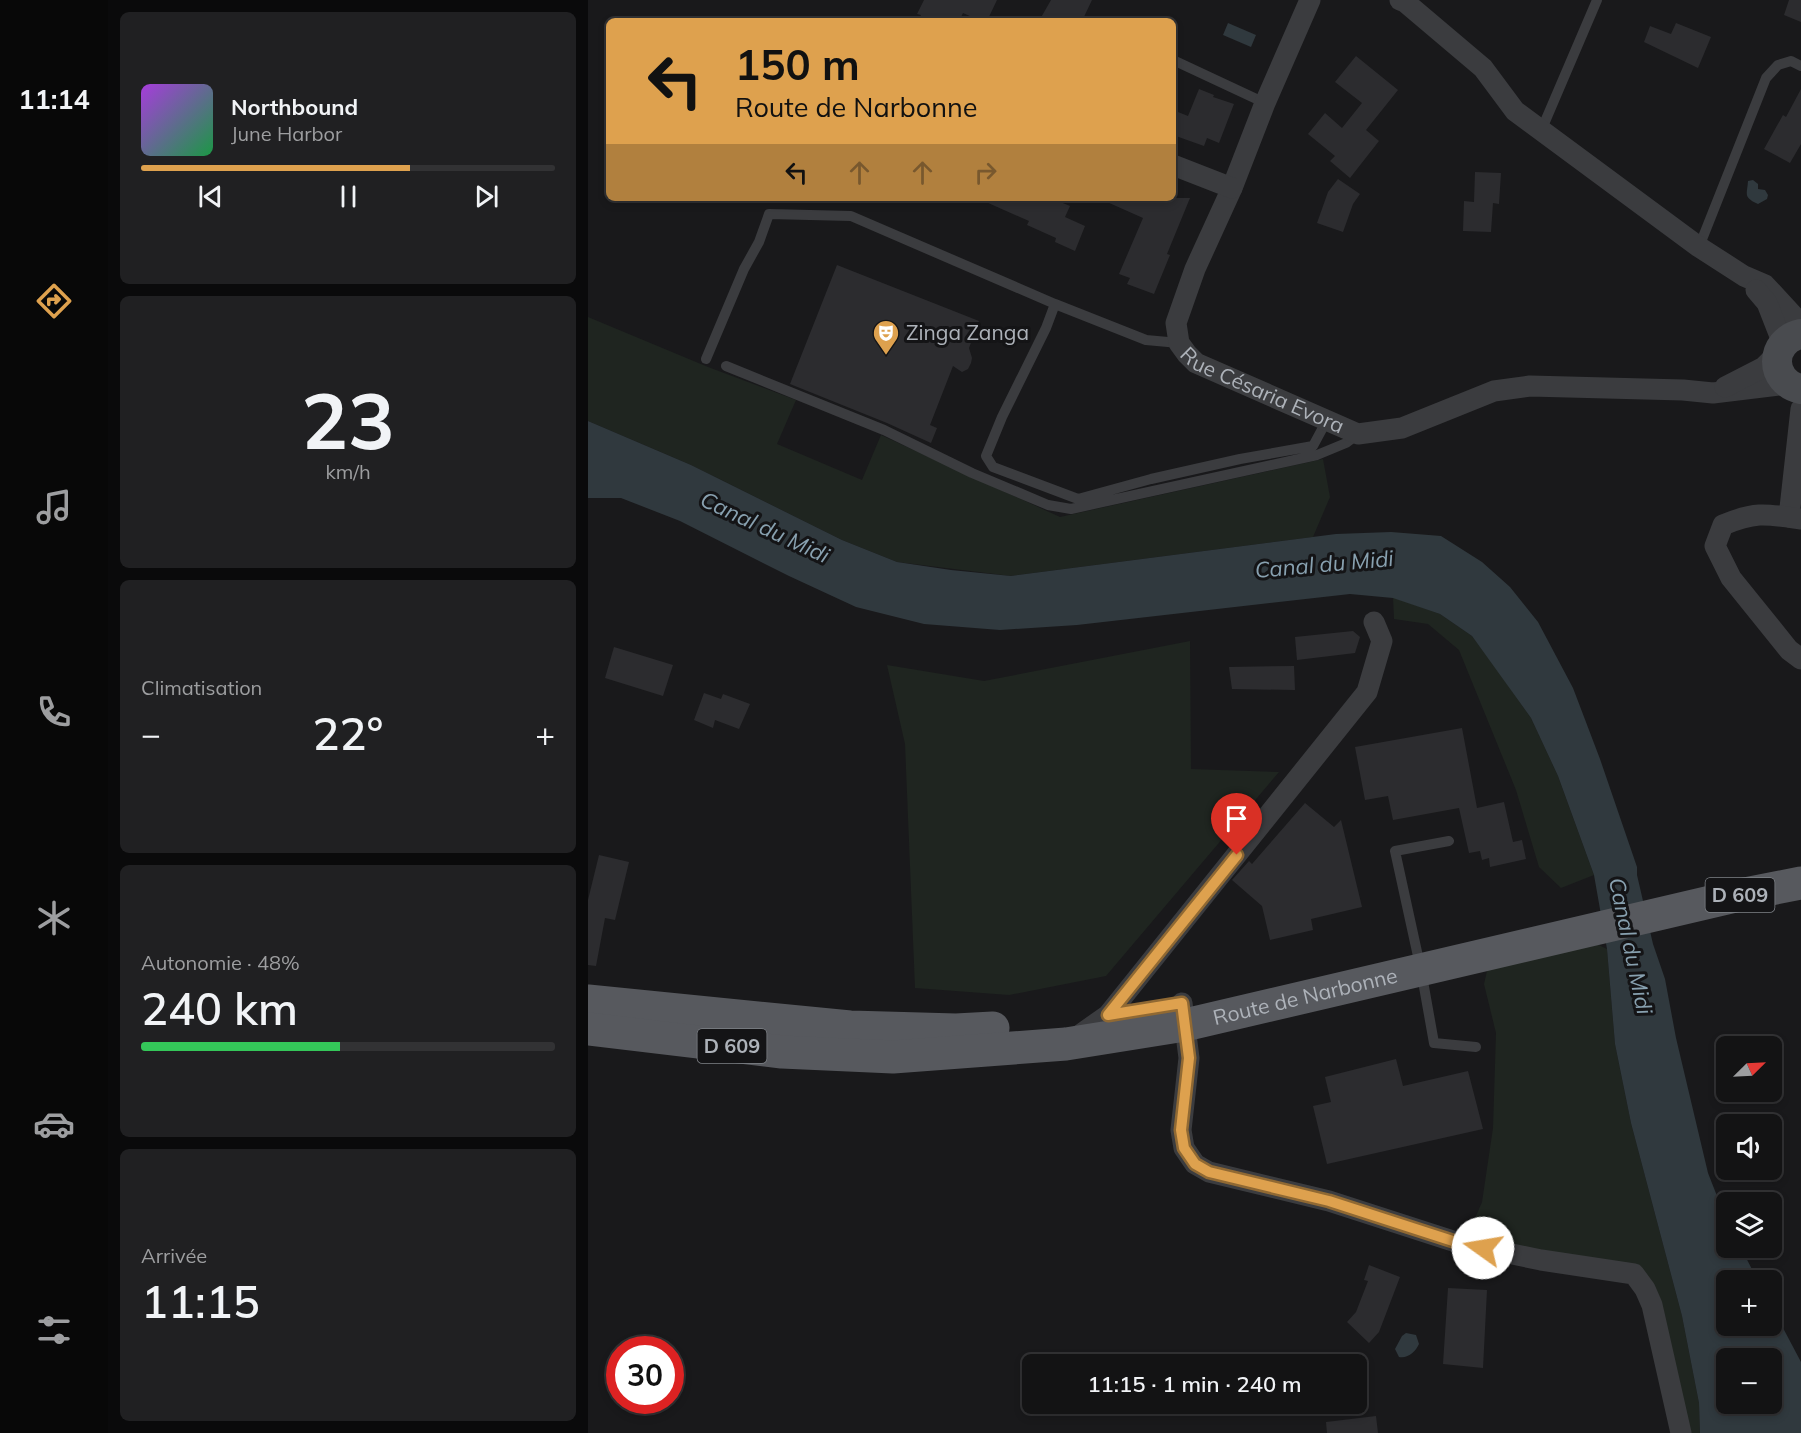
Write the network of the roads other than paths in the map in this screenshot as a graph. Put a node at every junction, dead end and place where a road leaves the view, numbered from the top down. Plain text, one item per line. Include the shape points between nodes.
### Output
1 (1310, 0) edge
2 (1400, 0) edge
3 (1597, 0) edge
4 (1176, 61) edge
5 (1801, 66) edge
6 (1264, 103) junction
7 (1541, 131) junction
8 (1176, 166) edge
9 (1232, 188) junction
10 (1699, 247) junction
11 (1055, 304) junction
12 (1791, 339) edge
13 (1179, 344) junction
14 (706, 359) dead end
15 (726, 366) dead end
16 (1713, 393) junction
17 (1797, 394) edge
18 (1327, 420) junction
19 (1358, 434) junction
20 (1795, 518) edge
21 (1374, 622) dead end
22 (1801, 659) edge
23 (1449, 841) dead end
24 (1801, 862) edge
25 (1801, 883) edge
26 (1677, 900) junction
27 (1418, 960) junction
28 (588, 1001) edge
29 (1183, 1014) junction
30 (1108, 1015) junction
31 (588, 1029) edge
32 (588, 1036) edge
33 (681, 1040) junction
34 (1066, 1044) junction
35 (1476, 1047) dead end
36 (1681, 1433) edge

1 - 6 street, Rue Césaria Evora
2 - 7 street via 1483,68 1515,111
3 - 7 lane
4 - 6 lane
5 - 10 lane via 1791,62 1778,65 1766,78
6 - 9 street, Rue Césaria Evora
7 - 10 street
8 - 9 street
9 - 13 street, Rue Césaria Evora via 1195,269 1176,323
10 - 12 street via 1744,276
11 - 13 lane via 1146,340
11 - 14 lane via 851,216 769,214
11 - 18 lane via 986,456 993,467 1078,499 1151,479 1313,446
12 - 16 street via 1764,367
12 - 17 street via 1776,362 1782,378
13 - 18 street, Rue Césaria Evora via 1196,363
15 - 19 lane via 884,430 1048,506 1071,509 1317,455
16 - 17 street, Rue Césaria Evora
16 - 19 street, Rue Césaria Evora via 1530,386 1494,391 1402,428
17 - 20 street
18 - 19 street, Rue Césaria Evora
20 - 22 street via 1773,514 1744,516 1723,525 1715,546 1731,578 1789,650
21 - 30 street via 1382,641 1367,692
23 - 27 lane via 1395,851
24 - 26 main road, Route de Narbonne / D 609
25 - 26 main road, Route de Narbonne / D 609
26 - 27 main road, Route de Narbonne / D 609
27 - 29 main road, Route de Narbonne / D 609
27 - 35 lane via 1434,1043
28 - 30 main road, Route de Narbonne / D 609 via 850,1027 956,1030
29 - 30 main road, Route de Narbonne / D 609
29 - 34 main road, Route de Narbonne / D 609
29 - 36 street via 1189,1058 1181,1130 1184,1148 1195,1164 1209,1172 1329,1201 1459,1243 1634,1274 1652,1305
30 - 34 street
31 - 33 main road, Route de Narbonne / D 609
32 - 33 main road
33 - 34 main road, Route de Narbonne / D 609 via 782,1052 893,1057

